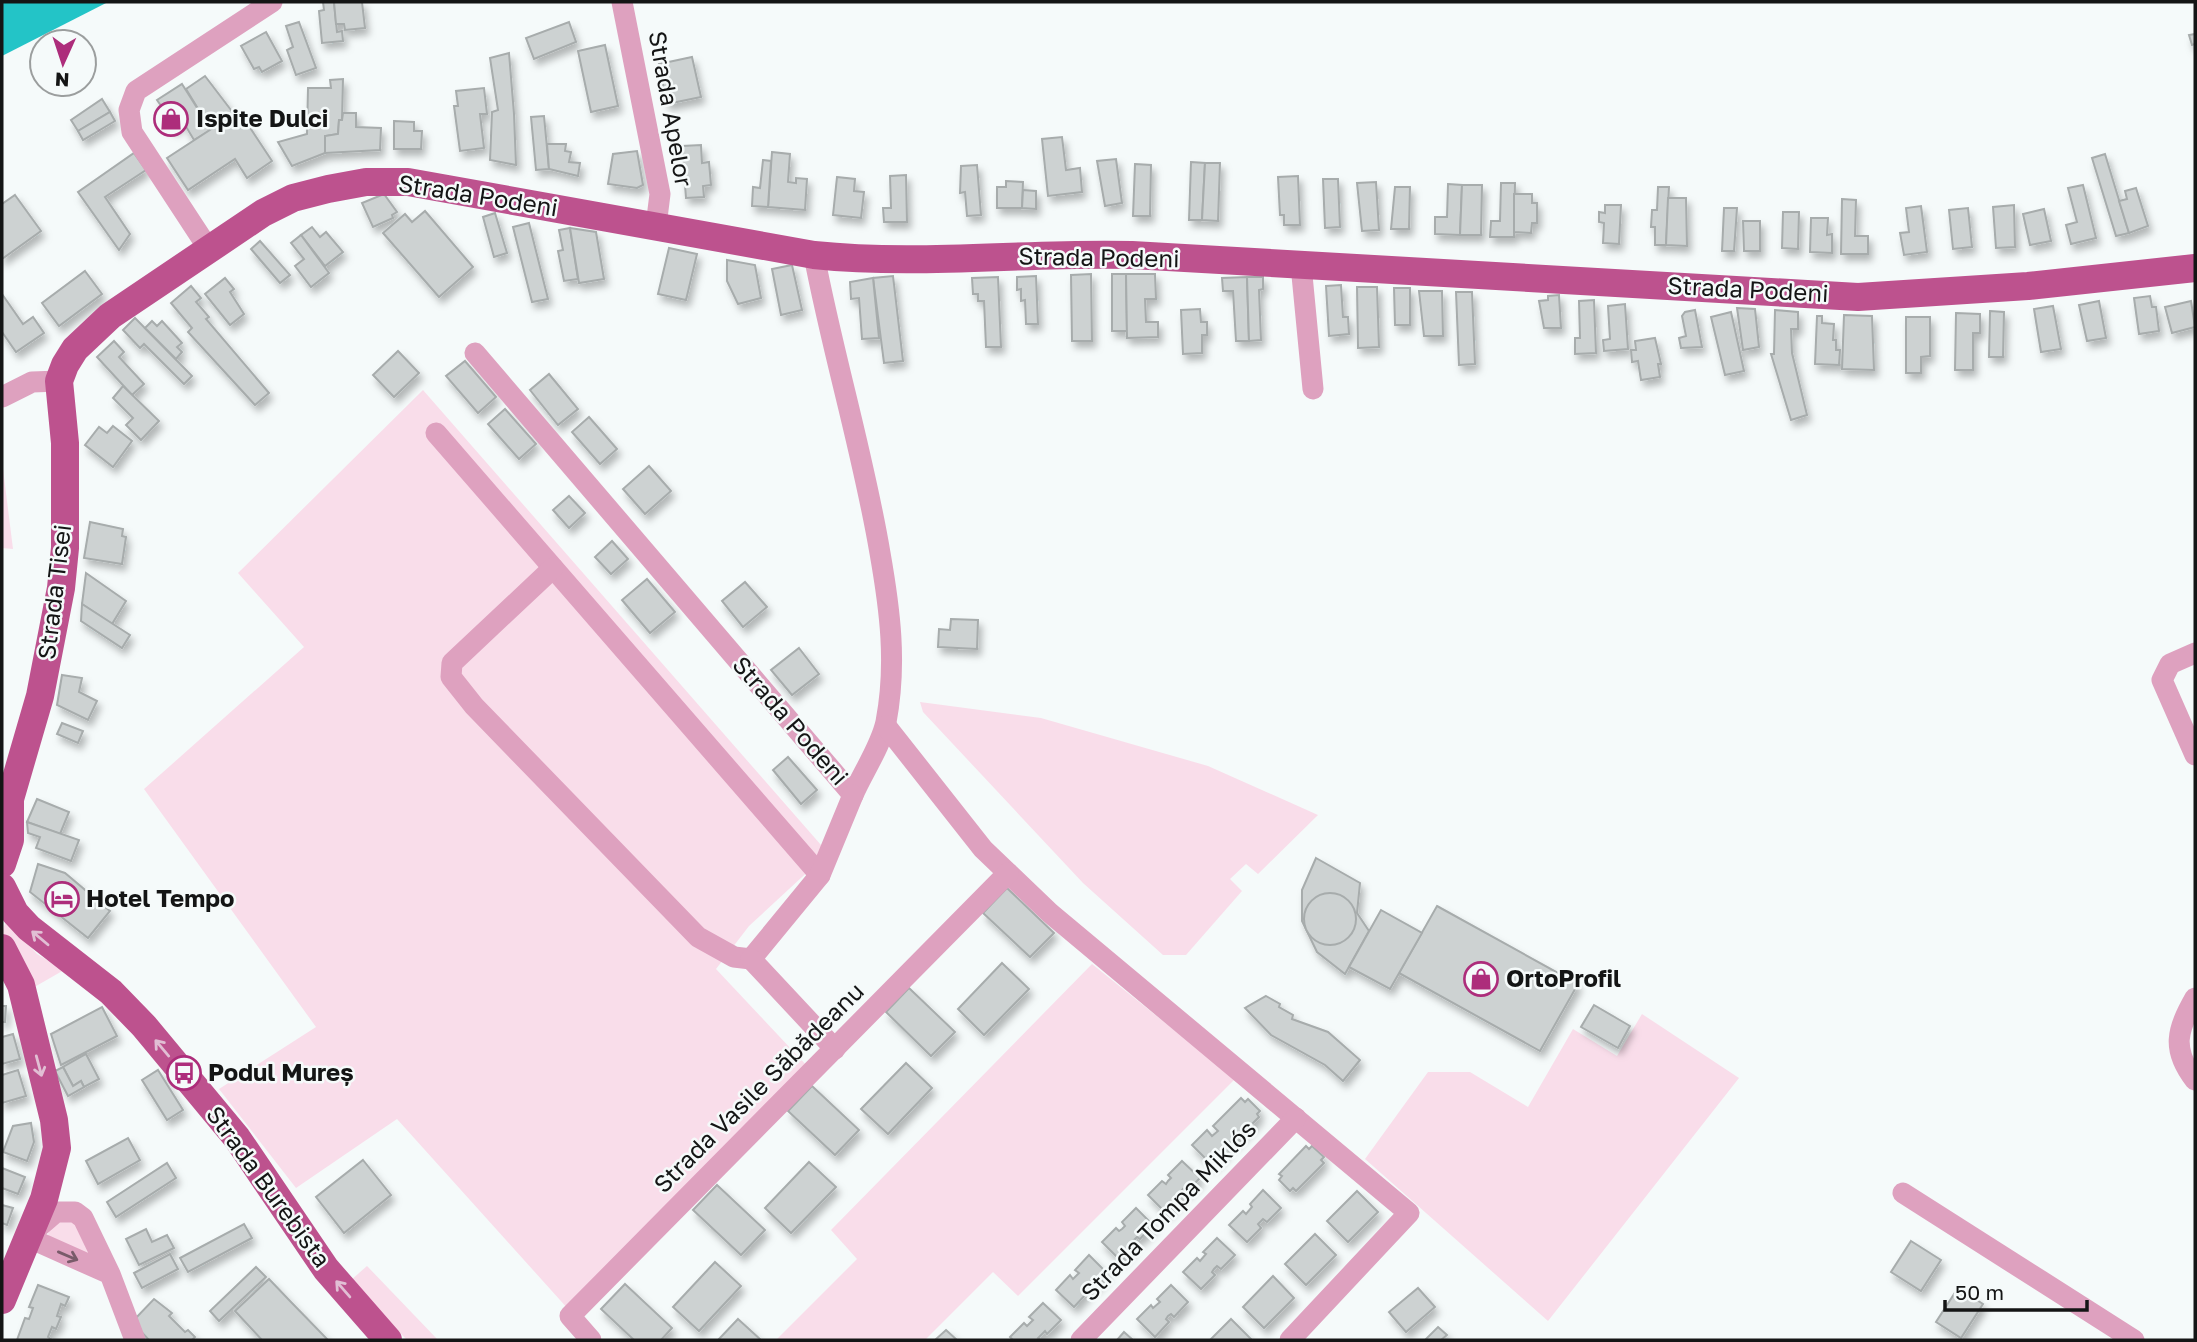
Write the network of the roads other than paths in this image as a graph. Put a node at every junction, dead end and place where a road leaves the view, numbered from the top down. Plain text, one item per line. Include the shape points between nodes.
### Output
1 (272, 2) edge
2 (622, 2) edge
3 (656, 226) junction
4 (208, 248) junction
5 (814, 255) junction
6 (1301, 265) junction
7 (2195, 268) edge
8 (475, 353) dead end
9 (59, 381) junction
10 (1313, 389) dead end
11 (2, 397) edge
12 (436, 433) dead end
13 (553, 568) junction
14 (2195, 653) edge
15 (886, 726) junction
16 (2195, 755) edge
17 (853, 795) junction
18 (6, 802) edge
19 (2, 864) edge
20 (1008, 873) junction
21 (820, 875) junction
22 (2, 887) edge
23 (2, 948) edge
24 (751, 959) junction
25 (2195, 998) edge
26 (835, 1049) junction
27 (2195, 1080) edge
28 (1296, 1118) junction
29 (1903, 1193) dead end
30 (27, 1237) junction
31 (110, 1274) junction
32 (2, 1300) edge
33 (1300, 1337) edge
34 (135, 1340) edge
35 (388, 1340) edge
36 (591, 1340) edge
37 (1081, 1340) edge
38 (2134, 1340) edge

1 - 4 street via 136,92 130,110 132,132
2 - 3 street, Strada Apelor via 660,194
3 - 4 main road, Strada Podeni via 408,182 366,182 293,198
3 - 5 main road, Strada Podeni
4 - 9 main road, Strada Podeni via 89,335 75,349
5 - 6 main road, Strada Podeni via 920,261 1075,254
5 - 15 street, Strada Podeni via 867,480 890,615 894,670
6 - 7 main road, Strada Podeni via 1858,297 2028,286
6 - 10 street
8 - 17 street, Strada Podeni
9 - 11 street via 32,382
9 - 18 main road, Strada Tisei via 65,443 61,587 40,696
12 - 13 street
13 - 21 street
13 - 24 street via 452,663 451,677 698,937 734,957
14 - 16 street via 2170,664 2162,680
15 - 17 street, Strada Podeni
15 - 20 street via 983,849
17 - 21 street
18 - 19 main road, Strada Tisei via 13,816
20 - 26 street, Strada Vasile Săbădeanu
20 - 28 street via 1050,914
21 - 24 street
35 -> 22 main road, Strada Burebista via 326,1269 237,1138 144,1026 111,992 29,928
23 -> 30 main road via 21,985 57,1147 52,1176
24 - 26 street
25 - 27 street via 2181,1023 2178,1045 2184,1066
26 - 36 street, Strada Vasile Săbădeanu via 570,1316
28 - 33 street via 1409,1213
28 - 37 street, Strada Tompa Miklós
29 - 38 street
30 -> 31 street
30 - 31 street via 57,1212 75,1212 88,1226
30 - 32 main road
31 - 34 street

